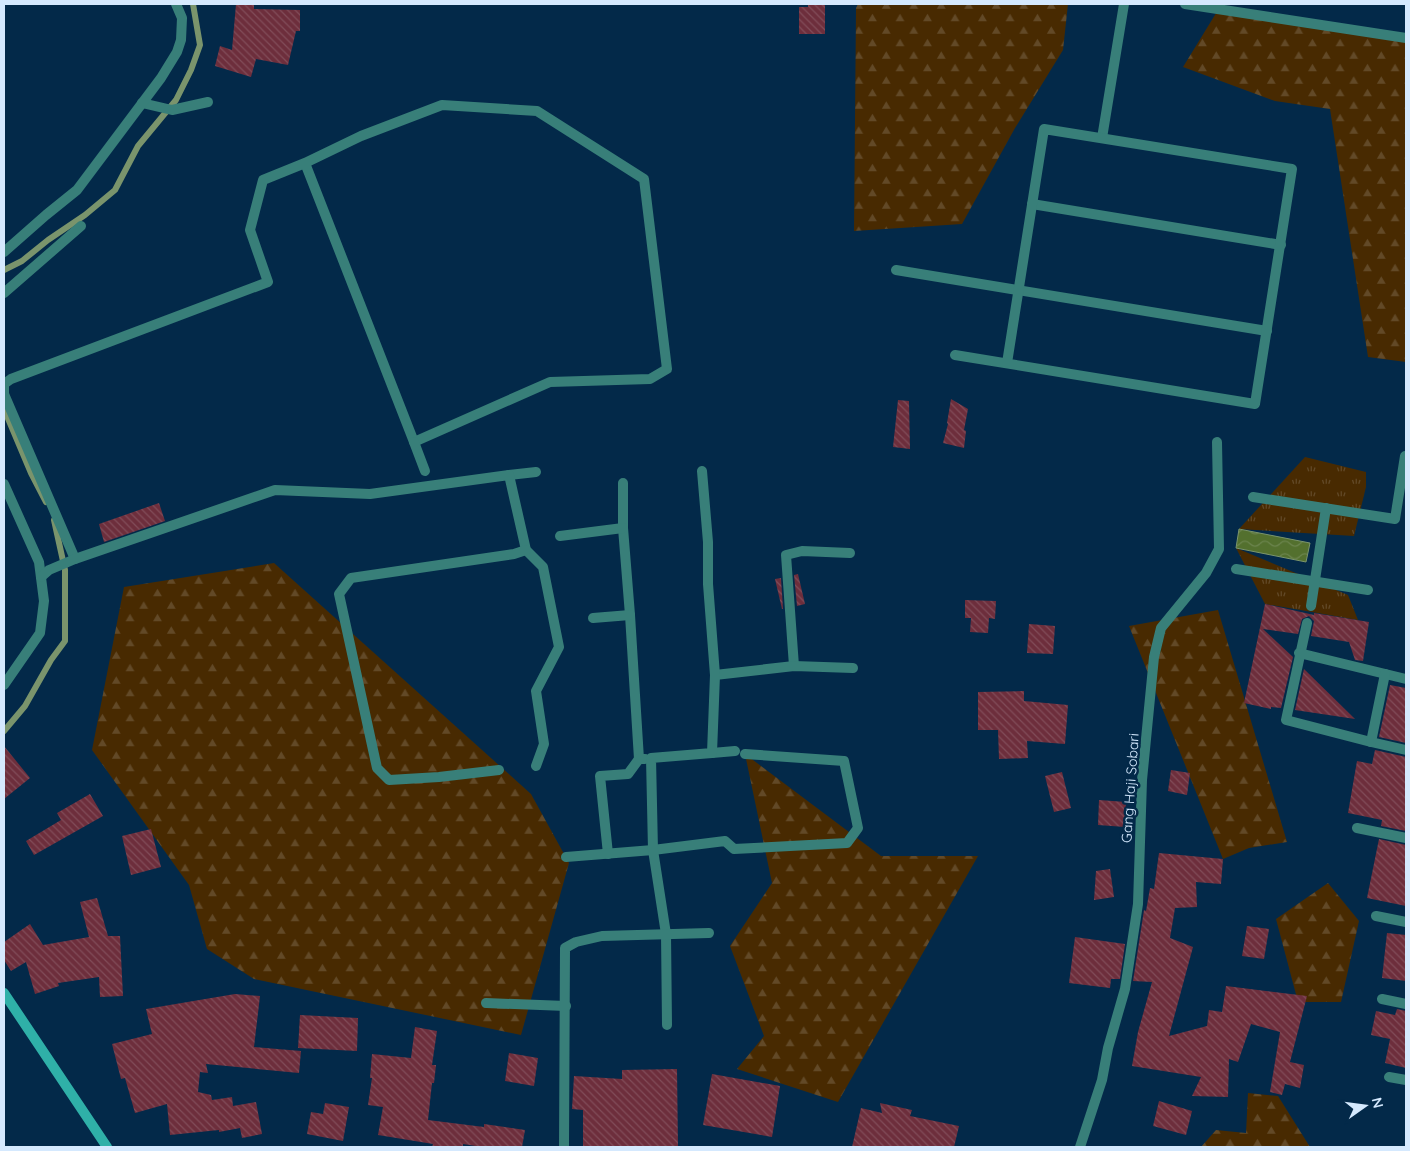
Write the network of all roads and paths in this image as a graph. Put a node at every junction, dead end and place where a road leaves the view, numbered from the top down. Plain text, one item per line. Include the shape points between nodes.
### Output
1 (176, 4) edge
2 (1124, 4) edge
3 (1185, 4) edge
4 (1406, 38) edge
5 (208, 102) dead end
6 (142, 103) junction
7 (1102, 138) junction
8 (305, 163) junction
9 (1032, 204) junction
10 (81, 226) dead end
11 (1280, 245) junction
12 (4, 252) edge
13 (896, 270) dead end
14 (1018, 290) junction
15 (4, 293) edge
16 (1267, 331) junction
17 (955, 355) dead end
18 (1007, 363) junction
19 (4, 385) edge
20 (414, 442) junction
21 (1217, 442) dead end
22 (1406, 452) edge
23 (425, 471) dead end
24 (702, 471) dead end
25 (536, 472) dead end
26 (509, 476) junction
27 (623, 483) dead end
28 (4, 484) edge
29 (1253, 496) dead end
30 (1326, 508) junction
31 (623, 528) junction
32 (560, 536) dead end
33 (526, 550) junction
34 (850, 553) dead end
35 (75, 559) junction
36 (1236, 569) dead end
37 (45, 574) junction
38 (1314, 581) junction
39 (1368, 590) dead end
40 (1310, 606) dead end
41 (630, 615) junction
42 (593, 618) dead end
43 (1307, 623) dead end
44 (1299, 654) junction
45 (794, 666) junction
46 (853, 668) dead end
47 (1385, 674) junction
48 (715, 675) junction
49 (1406, 679) edge
50 (4, 685) edge
51 (1371, 742) junction
52 (1406, 750) edge
53 (735, 751) dead end
54 (712, 753) junction
55 (746, 754) dead end
56 (651, 758) junction
57 (639, 760) junction
58 (536, 766) dead end
59 (498, 770) dead end
60 (1357, 828) dead end
61 (1406, 838) edge
62 (653, 850) junction
63 (608, 854) junction
64 (566, 857) dead end
65 (1376, 916) dead end
66 (1406, 922) edge
67 (709, 933) dead end
68 (666, 934) junction
69 (4, 993) edge
70 (1382, 998) dead end
71 (486, 1003) dead end
72 (1406, 1004) edge
73 (566, 1006) junction
74 (667, 1025) dead end
75 (1389, 1076) dead end
76 (1406, 1080) edge
77 (107, 1147) edge
78 (564, 1147) edge
79 (1080, 1147) edge

1 - 6 street via 182,18 177,52
2 - 7 street
3 - 4 street
5 - 6 street via 172,110
6 - 12 street via 77,190
7 - 9 street via 1044,129
7 - 11 street via 1292,169
8 - 19 street via 263,180 250,230 268,282 11,379
8 - 20 street
8 - 20 street via 361,136 442,105 537,111 644,179 667,369 650,379 550,382
9 - 11 street
9 - 14 street
10 - 15 street
11 - 16 street
13 - 14 street
14 - 16 street
14 - 18 street
16 - 18 street via 1255,404
17 - 18 street
19 - 35 street via 4,394
20 - 23 street
21 - 79 street, Gang Haji Sobari via 1218,549 1206,573 1161,628 1154,657 1142,780 1138,904 1125,989 1102,1080
22 - 30 street via 1395,519
24 - 48 street
25 - 26 street
26 - 33 street
26 - 35 street via 370,494 275,490
27 - 31 street
28 - 37 street
29 - 30 street
30 - 38 street
31 - 32 street
31 - 41 street
33 - 58 street via 543,567 559,647 536,691 544,744
33 - 59 street via 351,578 339,594 377,768 389,780
34 - 45 street via 802,551 786,555
35 - 37 street
36 - 38 street
37 - 50 street via 40,633
38 - 39 street
38 - 40 street
41 - 42 street
41 - 57 street
43 - 44 street
44 - 47 street
44 - 51 street via 1286,720
45 - 46 street
45 - 48 street
47 - 49 street
47 - 51 street
48 - 54 street
51 - 52 street
53 - 54 street
54 - 56 street
55 - 62 street via 844,761 858,828 847,843 734,849 725,841
56 - 57 street
56 - 62 street
57 - 63 street via 628,774 600,776
60 - 61 street
62 - 63 street
62 - 68 street
63 - 64 street
65 - 66 street
67 - 68 street
68 - 73 street via 602,936 565,948
68 - 74 street
69 - 77 main road
70 - 72 street
71 - 73 street
73 - 78 street
75 - 76 street

